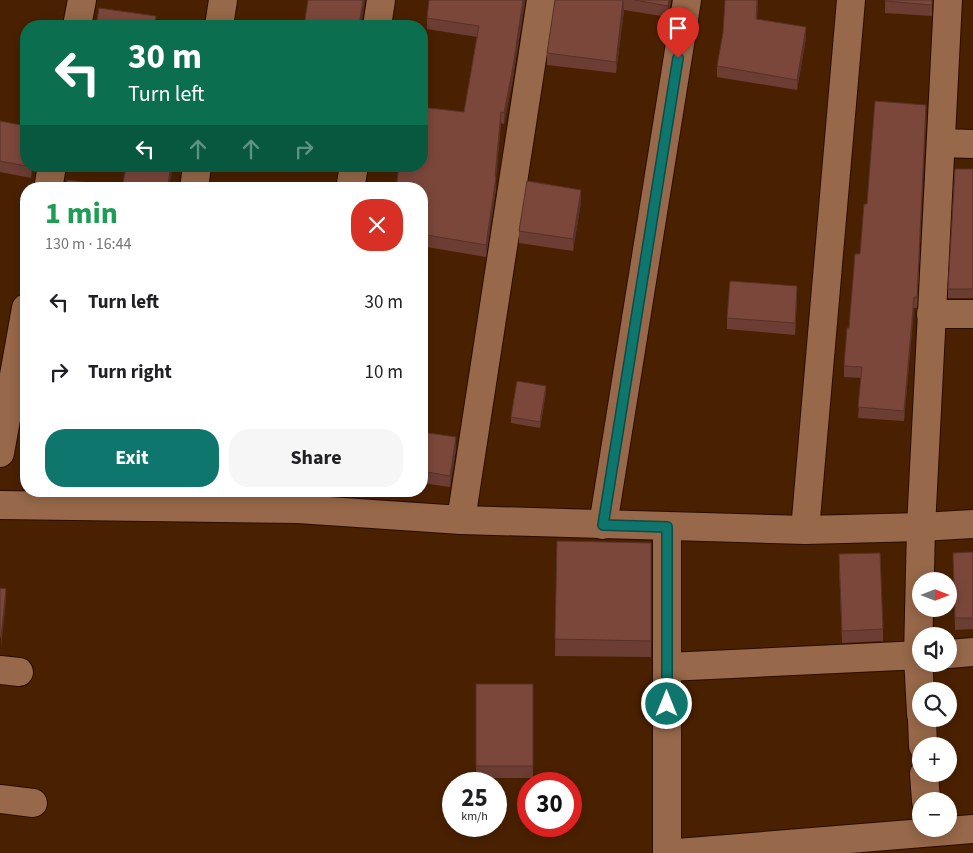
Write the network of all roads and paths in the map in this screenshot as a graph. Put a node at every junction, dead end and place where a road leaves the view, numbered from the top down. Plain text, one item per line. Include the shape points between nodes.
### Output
1 (82, 0) edge
2 (223, 0) edge
3 (381, 0) edge
4 (541, 0) edge
5 (687, 0) edge
6 (851, 0) edge
7 (948, 0) edge
8 (78, 20) edge
9 (220, 20) edge
10 (378, 20) edge
11 (941, 143) junction
12 (973, 144) edge
13 (931, 314) junction
14 (973, 314) edge
15 (20, 341) edge
16 (0, 453) edge
17 (145, 499) edge
18 (300, 500) edge
19 (0, 505) edge
20 (461, 520) junction
21 (973, 524) edge
22 (603, 525) junction
23 (667, 527) junction
24 (921, 527) junction
25 (805, 530) junction
26 (920, 627) edge
27 (973, 652) edge
28 (957, 653) edge
29 (912, 656) edge
30 (667, 667) junction
31 (0, 799) edge
32 (33, 803) dead end
33 (973, 829) edge
34 (928, 838) edge
35 (667, 853) edge
36 (677, 853) edge

1 - 8 street
2 - 9 street
3 - 10 street
4 - 20 street
5 - 22 street
6 - 25 street
7 - 11 street
11 - 12 street
11 - 13 street
13 - 14 street
13 - 24 street
15 - 16 street
17 - 18 street
17 - 19 street
18 - 20 street
20 - 22 street
21 - 24 street
22 - 23 street
23 - 25 street
23 - 30 street
24 - 25 street
24 - 26 street
27 - 28 street
29 - 30 street
30 - 35 street
31 - 32 street
33 - 34 street
34 - 36 street

